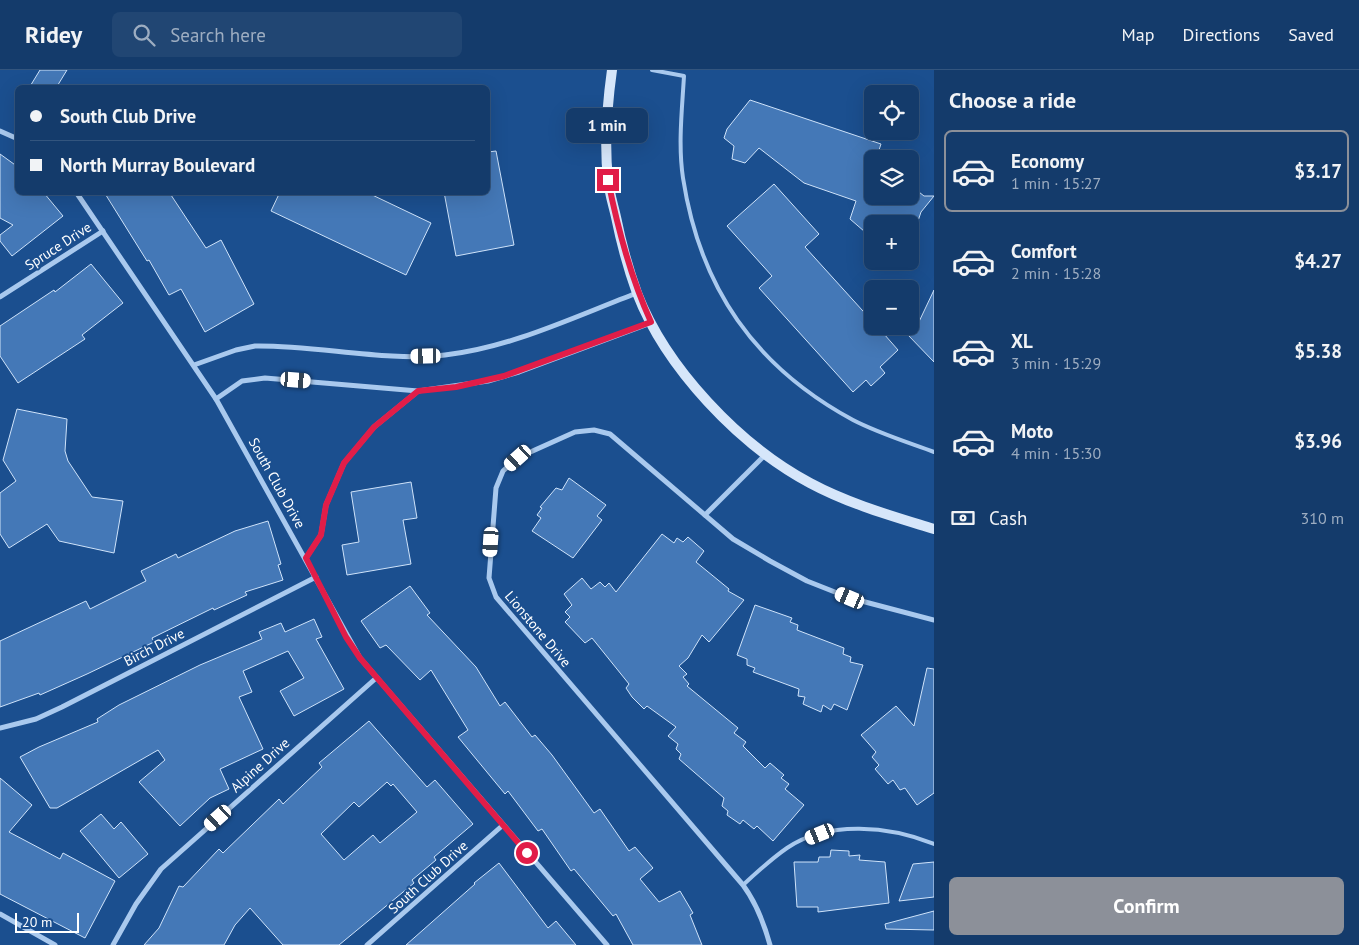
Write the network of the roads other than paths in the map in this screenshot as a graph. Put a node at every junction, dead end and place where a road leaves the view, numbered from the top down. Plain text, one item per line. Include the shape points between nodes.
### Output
1 (612, 70) edge
2 (652, 70) edge
3 (0, 131) edge
4 (15, 138) edge
5 (78, 195) edge
6 (103, 231) junction
7 (637, 293) junction
8 (0, 297) edge
9 (651, 322) junction
10 (194, 365) junction
11 (418, 391) junction
12 (216, 399) junction
13 (934, 452) edge
14 (765, 455) junction
15 (705, 515) junction
16 (934, 529) edge
17 (306, 558) junction
18 (316, 577) junction
19 (934, 620) edge
20 (375, 679) junction
21 (0, 728) edge
22 (502, 825) junction
23 (934, 844) edge
24 (743, 885) junction
25 (0, 914) edge
26 (55, 945) edge
27 (113, 945) edge
28 (368, 945) edge
29 (606, 945) edge
30 (770, 945) edge

1 - 7 main road via 606,115 608,180 622,245
2 - 13 lane via 684,76 680,134 683,178 692,220 705,262 721,297 748,335 780,369 819,400 855,421
3 - 4 street
5 - 6 street, South Club Drive
6 - 8 street, Spruce Drive
6 - 10 street, South Club Drive
7 - 9 main road
7 - 10 street via 468,352 410,356 255,346
9 - 11 street via 504,376 456,387
9 - 14 main road via 689,380 722,418
10 - 12 street, South Club Drive
11 - 12 street via 265,378 242,382
11 - 17 street via 374,427 344,463 326,505 321,535
12 - 17 street, South Club Drive
14 - 15 street
14 - 16 main road via 834,494 866,508
15 - 19 street, Lionstone Drive via 733,539 807,580 850,598
15 - 24 street, Lionstone Drive via 610,434 594,430 574,432 518,458 504,471 496,488 489,578 496,597 511,617
17 - 18 street, South Club Drive
18 - 20 street, South Club Drive via 346,637
18 - 21 street, Birch Drive via 62,707 36,719
20 - 22 street, South Club Drive
20 - 27 street, Alpine Drive via 161,869
22 - 28 street, South Club Drive
22 - 29 street, South Club Drive
23 - 24 lane via 914,836 852,828 820,834 788,847
24 - 30 street, Lionstone Drive via 753,898
25 - 26 street

